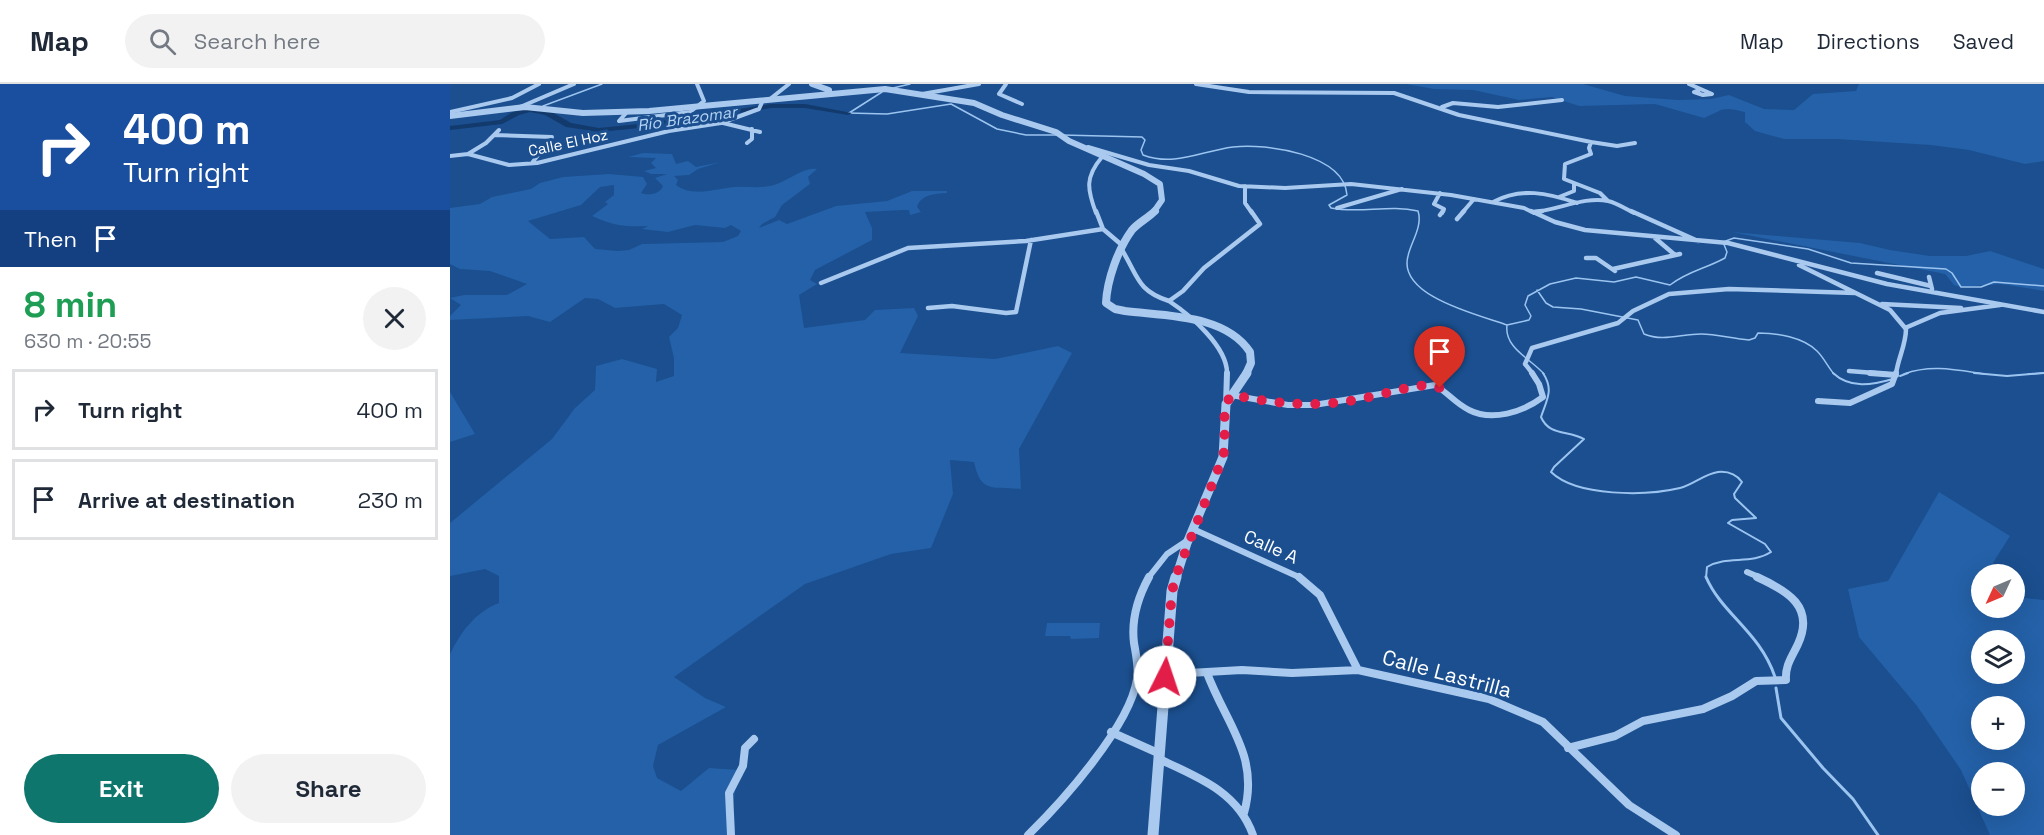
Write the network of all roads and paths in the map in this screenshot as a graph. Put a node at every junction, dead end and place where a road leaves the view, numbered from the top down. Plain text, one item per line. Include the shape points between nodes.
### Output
1 (539, 84) edge
2 (574, 84) edge
3 (697, 84) edge
4 (789, 84) edge
5 (812, 84) edge
6 (979, 84) edge
7 (1006, 84) edge
8 (1196, 84) edge
9 (1689, 84) edge
10 (1699, 90) dead end
11 (841, 92) junction
12 (922, 94) junction
13 (1562, 100) dead end
14 (764, 103) junction
15 (1022, 104) dead end
16 (520, 107) junction
17 (699, 107) junction
18 (1442, 107) junction
19 (627, 112) junction
20 (450, 114) edge
21 (723, 123) junction
22 (752, 129) junction
23 (499, 130) dead end
24 (759, 132) dead end
25 (494, 135) junction
26 (1591, 142) junction
27 (747, 143) dead end
28 (1073, 143) junction
29 (1635, 143) dead end
30 (467, 154) junction
31 (450, 156) edge
32 (1102, 157) junction
33 (531, 164) junction
34 (1574, 184) junction
35 (1245, 186) junction
36 (1403, 189) junction
37 (1440, 193) junction
38 (1559, 196) junction
39 (1474, 199) junction
40 (1608, 201) junction
41 (1493, 202) junction
42 (1578, 204) junction
43 (1337, 208) dead end
44 (1533, 212) junction
45 (1440, 214) dead end
46 (1457, 219) dead end
47 (1103, 229) junction
48 (1655, 237) junction
49 (1031, 240) junction
50 (1698, 240) junction
51 (1122, 248) junction
52 (1586, 258) dead end
53 (1789, 259) junction
54 (1877, 273) dead end
55 (1929, 277) dead end
56 (1831, 282) junction
57 (821, 283) dead end
58 (1932, 289) junction
59 (1828, 291) junction
60 (1855, 293) junction
61 (1169, 301) junction
62 (1880, 304) junction
63 (2001, 304) junction
64 (928, 308) dead end
65 (1965, 308) junction
66 (2044, 312) edge
67 (1189, 319) junction
68 (1905, 328) junction
69 (1849, 371) dead end
70 (1896, 375) junction
71 (1229, 399) junction
72 (1818, 401) dead end
73 (1193, 530) junction
74 (1188, 540) junction
75 (1747, 572) dead end
76 (1358, 670) junction
77 (1207, 673) junction
78 (1165, 677) junction
79 (1111, 732) junction
80 (754, 739) dead end
81 (1568, 748) junction
82 (1158, 756) junction
83 (1244, 813) junction
84 (731, 835) edge
85 (1028, 835) edge
86 (1153, 835) edge
87 (1253, 835) edge
88 (1676, 835) edge

1 - 20 street via 512,98
2 - 16 street
3 - 17 street via 704,101
4 - 14 street, Calle El Hoz
5 - 11 street
6 - 12 street
7 - 15 street via 999,94
8 - 18 street via 1249,92 1394,93
9 - 10 street
11 - 12 street via 889,89
11 - 14 street
12 - 28 street via 974,103 1060,134
13 - 18 street via 1498,107 1453,103
14 - 17 street
14 - 21 street, Calle El Hoz
16 - 19 street via 583,113
16 - 20 street
17 - 19 street
17 - 19 street via 672,115 618,120
18 - 26 street via 1459,115
21 - 22 street
21 - 33 street, Calle El Hoz via 669,131
22 - 24 street
22 - 27 street via 752,139
23 - 25 street
25 - 30 street
25 - 33 street via 552,137
26 - 29 street via 1617,146
26 - 34 street via 1591,154 1563,168 1564,179
28 - 32 street
28 - 35 street
30 - 31 street, Calle El Hoz
30 - 33 street, Calle El Hoz via 502,165
32 - 47 street via 1088,175 1089,194
32 - 51 street via 1150,177 1162,189 1161,203 1133,229
34 - 38 street via 1574,190
34 - 40 street via 1605,196
35 - 36 street via 1345,184
35 - 61 street via 1245,203 1260,224
36 - 37 street
36 - 43 street
37 - 39 street
37 - 45 street via 1434,204 1443,210
38 - 41 street via 1535,192 1507,195
38 - 42 street
39 - 41 street
39 - 46 street
40 - 42 street
40 - 50 street
41 - 44 street
42 - 44 street
44 - 48 street via 1579,229
47 - 49 street
47 - 51 street
48 - 50 street
48 - 52 street via 1678,254 1613,271 1596,258
49 - 57 street via 908,248
49 - 64 street via 1016,312 952,306
50 - 53 street via 1728,243
51 - 61 street via 1142,290
51 - 67 street via 1106,303 1125,311
53 - 56 street
53 - 58 street via 1849,276
54 - 58 street
55 - 58 street
56 - 59 street
56 - 60 street
58 - 63 street
59 - 60 street
59 - 71 street via 1729,289 1657,298 1618,323 1536,346 1525,362 1541,387 1543,398 1505,414 1472,412 1435,385 1314,405
60 - 62 street
61 - 67 street
62 - 65 street
62 - 68 street via 1898,317
63 - 65 street via 1986,309
63 - 66 street
65 - 68 street via 1940,313
67 - 71 street via 1212,338 1223,356
67 - 71 street via 1220,327 1250,350 1247,373
68 - 70 street via 1906,342
69 - 70 street
70 - 72 street via 1892,384 1858,401
71 - 73 street via 1223,457
73 - 74 street
73 - 76 street, Calle A via 1298,576 1320,595
74 - 78 street via 1172,591
74 - 79 street via 1174,547 1161,561 1139,597 1133,626 1139,675 1132,697
75 - 81 street via 1787,591 1799,605 1804,620 1800,640 1784,668 1786,680 1756,681 1703,709 1643,721 1615,736
76 - 77 street, Calle Lastrilla
76 - 81 street, Calle Lastrilla via 1490,699 1543,722
77 - 78 street, Calle Lastrilla
77 - 83 street via 1246,759 1252,784
78 - 82 street
79 - 82 street
79 - 85 street via 1063,801
80 - 84 street via 745,748 745,763 731,786
81 - 88 street, Calle Lastrilla via 1629,805
82 - 83 street via 1215,787
82 - 86 street
83 - 87 street

